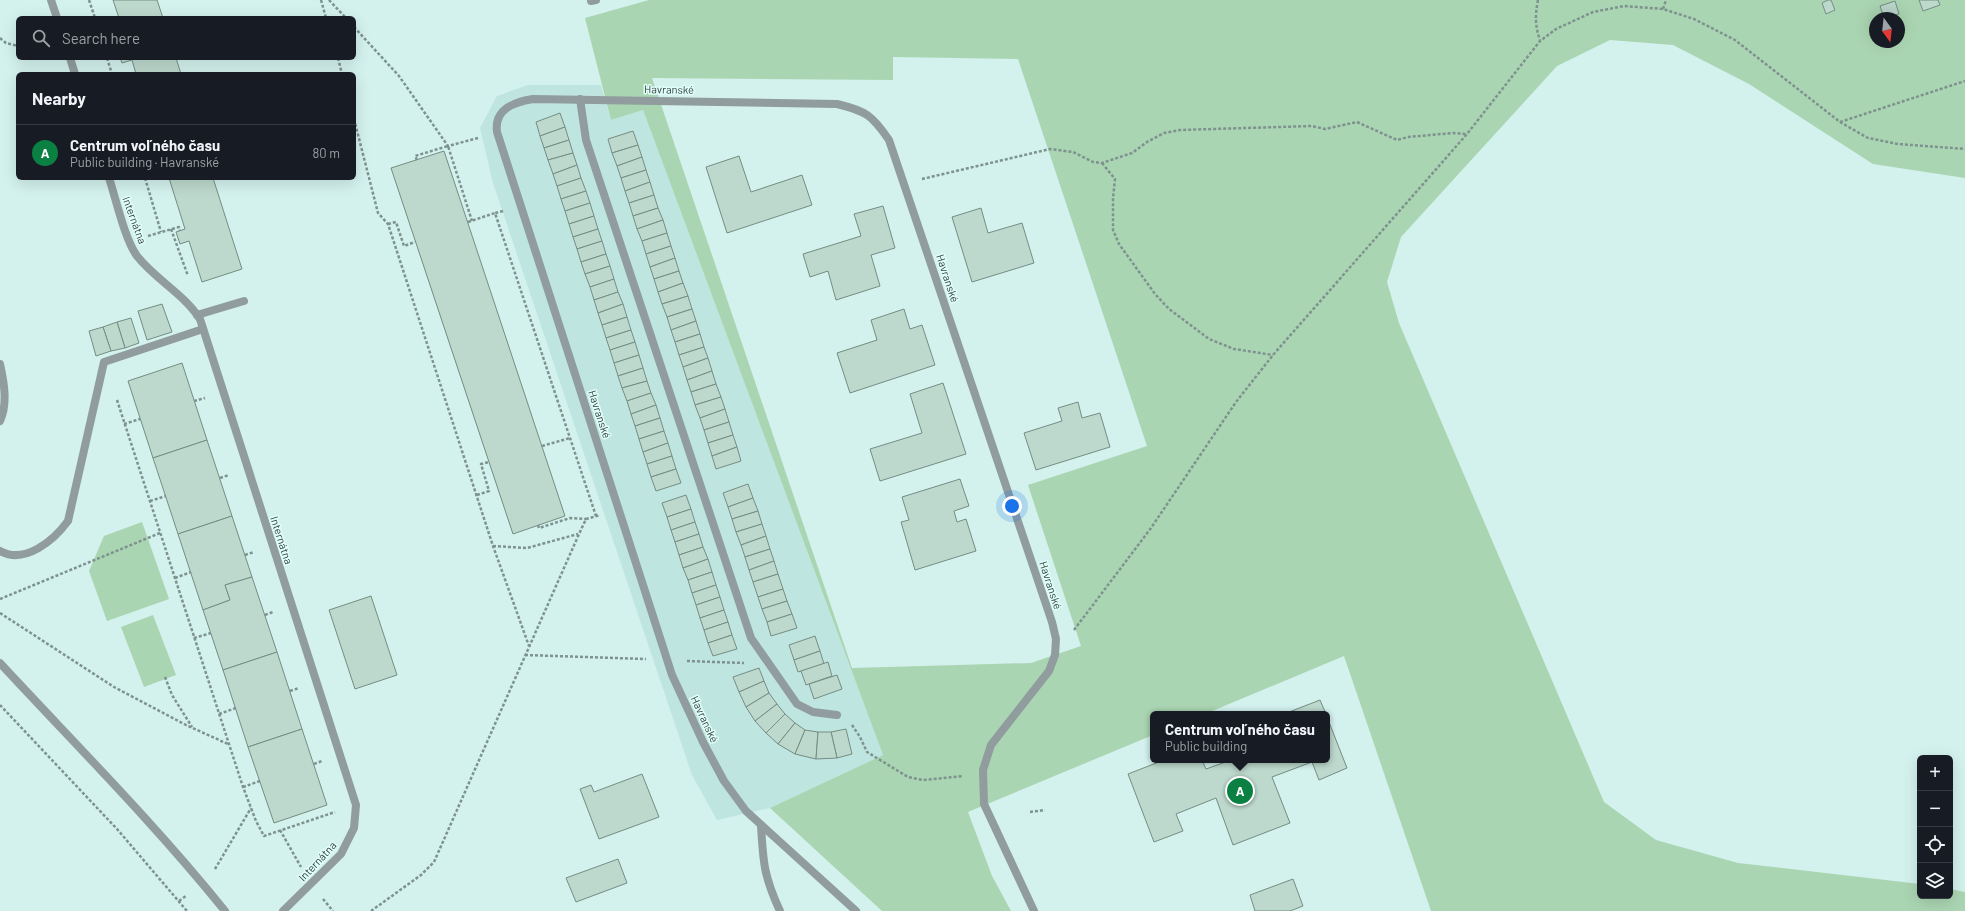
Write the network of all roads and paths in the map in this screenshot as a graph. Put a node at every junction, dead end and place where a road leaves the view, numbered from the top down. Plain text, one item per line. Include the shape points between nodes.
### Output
1 (51, 0) edge
2 (89, 0) edge
3 (321, 0) edge
4 (329, 0) edge
5 (1538, 0) edge
6 (1666, 0) edge
7 (1663, 9) junction
8 (56, 16) edge
9 (94, 16) edge
10 (325, 16) edge
11 (344, 16) edge
12 (356, 29) edge
13 (0, 38) edge
14 (1540, 41) junction
15 (16, 46) edge
16 (71, 60) edge
17 (108, 60) edge
18 (338, 60) edge
19 (74, 72) edge
20 (111, 72) edge
21 (342, 72) edge
22 (1965, 81) edge
23 (580, 99) junction
24 (1840, 122) junction
25 (356, 127) edge
26 (497, 132) junction
27 (1467, 134) junction
28 (448, 146) junction
29 (1965, 149) edge
30 (417, 160) dead end
31 (1102, 163) junction
32 (922, 179) dead end
33 (110, 180) edge
34 (145, 180) edge
35 (521, 205) junction
36 (495, 214) junction
37 (472, 221) junction
38 (468, 222) dead end
39 (388, 224) junction
40 (171, 229) junction
41 (180, 231) dead end
42 (161, 232) junction
43 (130, 242) junction
44 (415, 242) dead end
45 (244, 301) dead end
46 (191, 306) junction
47 (198, 316) junction
48 (203, 329) junction
49 (1273, 355) junction
50 (0, 364) edge
51 (115, 396) dead end
52 (140, 419) dead end
53 (0, 421) edge
54 (124, 424) junction
55 (570, 438) junction
56 (542, 446) dead end
57 (489, 462) dead end
58 (477, 495) junction
59 (166, 496) dead end
60 (150, 501) junction
61 (619, 509) junction
62 (596, 516) junction
63 (586, 519) junction
64 (538, 525) dead end
65 (160, 533) junction
66 (578, 534) junction
67 (494, 546) junction
68 (0, 552) edge
69 (191, 572) dead end
70 (175, 578) junction
71 (0, 599) edge
72 (0, 613) edge
73 (211, 632) dead end
74 (194, 638) junction
75 (529, 646) junction
76 (525, 655) junction
77 (1055, 655) junction
78 (668, 660) junction
79 (767, 661) junction
80 (0, 664) edge
81 (165, 677) dead end
82 (0, 705) edge
83 (236, 708) dead end
84 (219, 714) junction
85 (837, 715) joint
86 (192, 728) junction
87 (229, 744) junction
88 (983, 775) junction
89 (260, 781) dead end
90 (243, 787) junction
91 (356, 805) junction
92 (251, 808) junction
93 (1045, 810) dead end
94 (1030, 812) dead end
95 (761, 826) junction
96 (280, 830) junction
97 (213, 871) dead end
98 (311, 884) junction
99 (190, 892) dead end
100 (179, 901) junction
101 (186, 911) edge
102 (225, 911) edge
103 (283, 911) edge
104 (371, 911) edge
105 (780, 911) edge
106 (856, 911) edge
107 (1034, 911) edge

1 - 8 street
2 - 9 path
3 - 10 path
4 - 11 path
5 - 14 path via 1535,17
6 - 7 path
7 - 14 path via 1624,6 1593,12 1556,29
7 - 24 path via 1694,19 1736,40
12 - 28 path via 399,76
13 - 15 path
14 - 27 path
16 - 19 street
17 - 20 path
18 - 21 path
22 - 24 path
23 - 26 street, Havranské via 518,101 505,108 498,119
23 - 77 street, Havranské via 837,104 858,109 876,120 889,140 903,177 1052,622 1056,639
23 - 79 street via 586,140 746,623 751,638
24 - 29 path via 1868,138 1898,144
25 - 39 path via 378,213
26 - 28 path
26 - 35 street, Havranské
27 - 31 path via 1453,133 1397,140 1358,122 1325,129 1312,126 1180,130 1164,133 1132,153
27 - 49 path
28 - 30 path via 415,156
28 - 37 path
31 - 32 path via 1093,162 1073,152 1050,149
31 - 49 path via 1115,179 1113,230 1119,244 1155,294 1169,309 1209,339 1234,349
33 - 43 street, Internátna
34 - 42 path
35 - 36 path
35 - 61 street, Havranské
36 - 37 path
36 - 55 path
37 - 38 path
39 - 44 path via 396,222 404,246
39 - 58 path
40 - 41 path via 179,227
40 - 42 path
40 - 46 path via 195,297
42 - 43 path
43 - 46 street, Internátna via 136,255 151,271
45 - 47 street
46 - 47 street, Internátna
47 - 48 street, Internátna
48 - 68 street via 104,362 68,521 58,535 39,548 24,554 8,556
48 - 91 street, Internátna
49 - 77 path via 1236,402 1152,528
50 - 53 street via 4,381 4,412
51 - 54 path
52 - 54 path
54 - 60 path
55 - 56 path
55 - 62 path
57 - 58 path via 481,464 489,491
58 - 67 path
59 - 60 path
60 - 65 path
61 - 62 path
61 - 78 street, Havranské
62 - 63 path
63 - 64 path via 570,518 539,528
63 - 66 path
65 - 70 path
65 - 71 path
66 - 67 path via 526,548
66 - 75 path
67 - 75 path
69 - 70 path
70 - 74 path
72 - 86 path via 114,687
73 - 74 path
74 - 84 path
75 - 76 path
76 - 78 path
76 - 104 path via 434,862 421,875
77 - 88 street, Havranské via 1049,671 991,744
78 - 79 path via 736,664
78 - 95 street, Havranské via 672,675 703,742 724,781 746,811
79 - 85 street via 797,704 813,712
80 - 102 street via 176,854
81 - 86 path via 172,695
82 - 100 path via 117,829
83 - 84 path
84 - 87 path
85 - 88 path via 852,725 867,752 908,777 923,780
86 - 87 path
87 - 90 path
88 - 107 street, Havranské via 984,804
89 - 90 path
90 - 92 path
91 - 96 path
91 - 98 street, Internátna via 354,828 341,854
92 - 96 path via 264,836
92 - 97 path
93 - 94 path
95 - 105 street via 763,866 769,888
95 - 106 street, Havranské
96 - 98 path
98 - 103 street, Internátna
99 - 100 path
100 - 101 path

